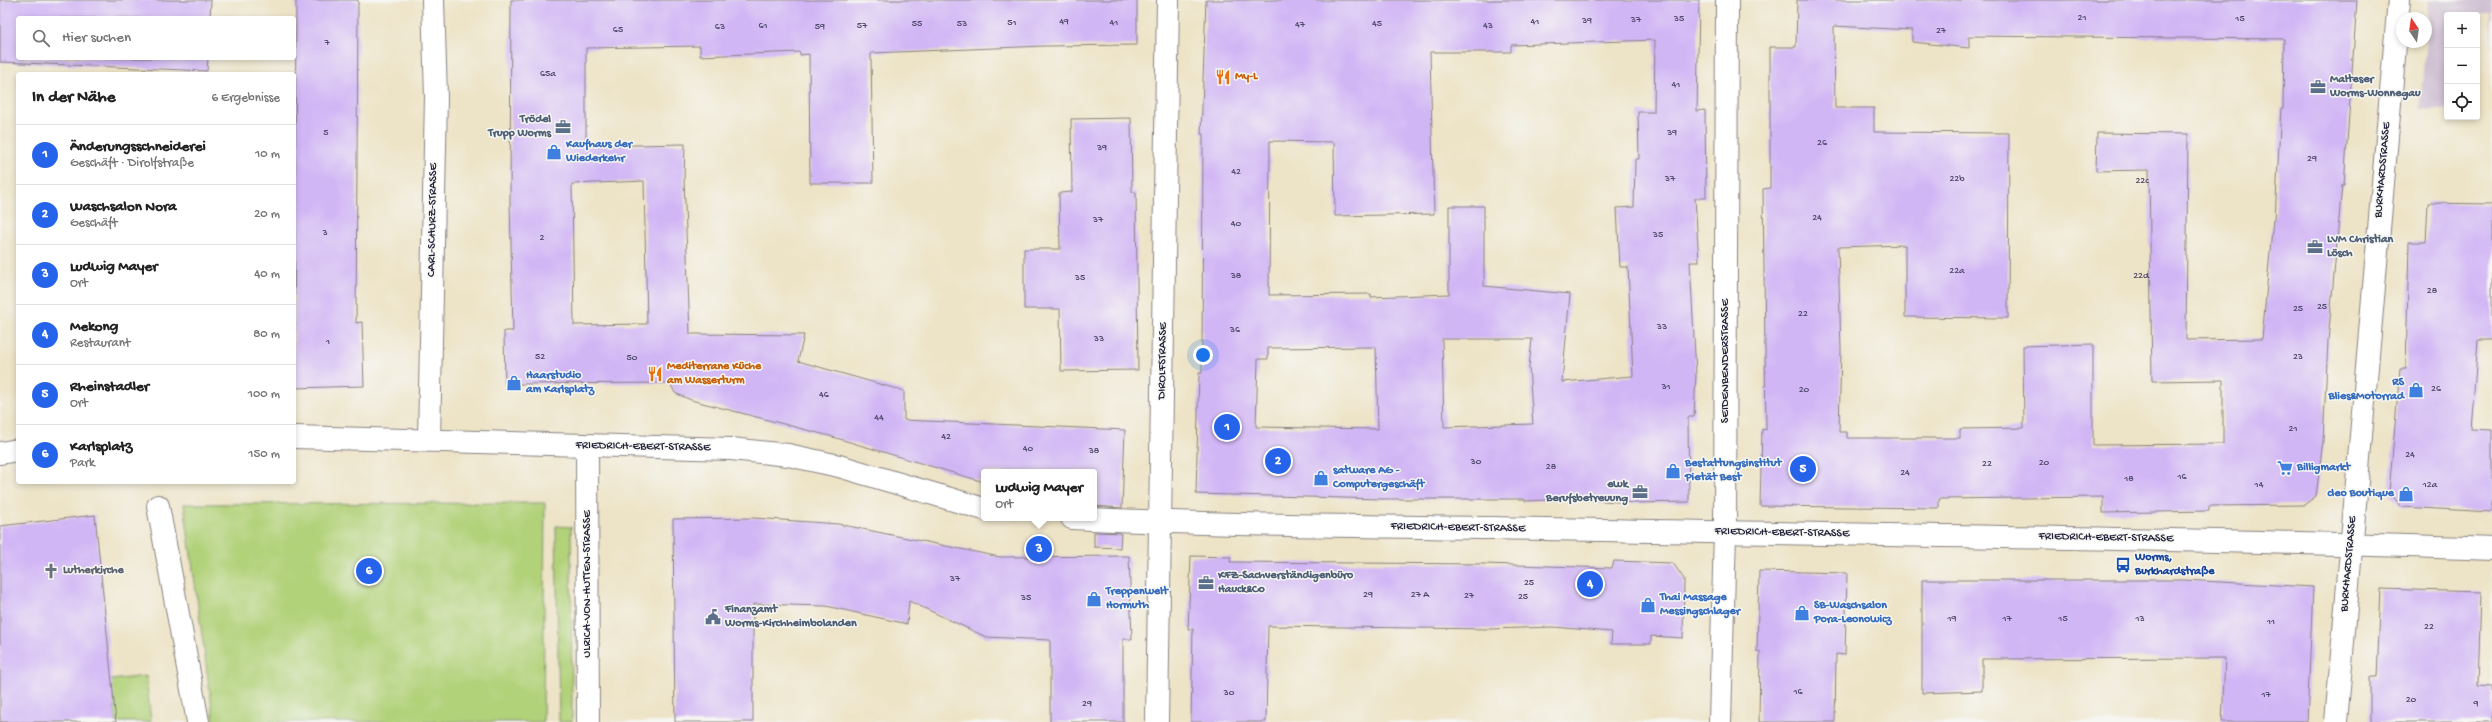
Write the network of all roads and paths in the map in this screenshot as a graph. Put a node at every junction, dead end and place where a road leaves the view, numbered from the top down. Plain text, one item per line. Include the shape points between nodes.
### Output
1 (433, 0) edge
2 (1168, 0) edge
3 (1727, 0) edge
4 (2399, 0) edge
5 (296, 437) edge
6 (429, 440) junction
7 (587, 446) junction
8 (16, 450) edge
9 (0, 453) edge
10 (158, 506) dead end
11 (981, 508) edge
12 (1097, 519) edge
13 (1161, 522) junction
14 (1725, 532) junction
15 (2350, 544) junction
16 (2492, 549) edge
17 (198, 722) edge
18 (588, 722) edge
19 (1157, 722) edge
20 (1720, 722) edge
21 (2336, 722) edge

1 - 6 street, CARL-SCHURZ-STRASSE via 436,97
2 - 13 street, DIROLFSTRASSE
3 - 14 street, SEIDENBENDERSTRASSE
4 - 15 street, BURKHARDSTRASSE
5 - 6 street, FRIEDRICH-EBERT-STRASSE
6 - 7 street, FRIEDRICH-EBERT-STRASSE
7 - 11 street, FRIEDRICH-EBERT-STRASSE via 731,449 788,455 880,477
7 - 18 street, ULRICH-VON-HUTTEN-STRASSE
8 - 9 street
10 - 17 street
12 - 13 street, FRIEDRICH-EBERT-STRASSE
13 - 14 street, FRIEDRICH-EBERT-STRASSE
13 - 19 street, DIROLFSTRASSE
14 - 15 street, FRIEDRICH-EBERT-STRASSE
14 - 20 street, SEIDENBENDERSTRASSE
15 - 16 street, FRIEDRICH-EBERT-STRASSE
15 - 21 street, BURKHARDSTRASSE

